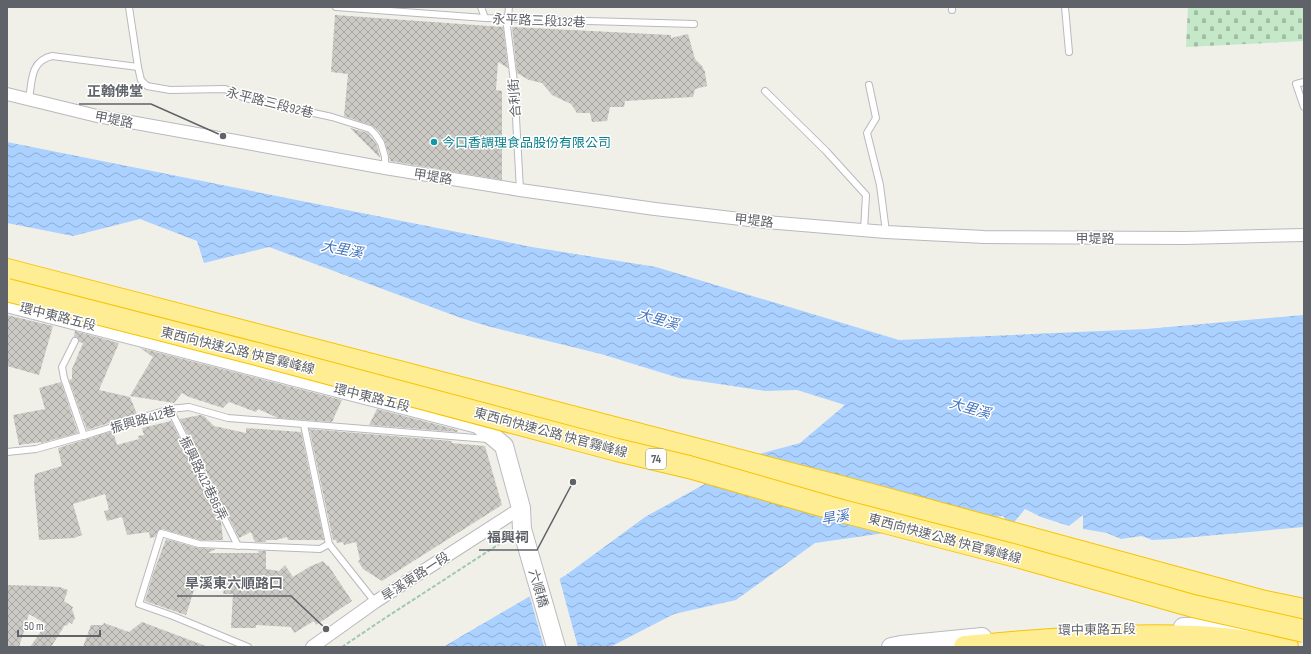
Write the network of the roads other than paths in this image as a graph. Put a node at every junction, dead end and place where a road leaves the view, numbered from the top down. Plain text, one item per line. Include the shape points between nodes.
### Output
1 (129, 7) edge
2 (336, 7) edge
3 (481, 7) edge
4 (509, 7) edge
5 (1065, 7) edge
6 (1070, 7) edge
7 (410, 10) edge
8 (485, 18) junction
9 (508, 19) junction
10 (694, 24) dead end
11 (1069, 52) dead end
12 (138, 67) junction
13 (1304, 82) edge
14 (870, 85) dead end
15 (765, 91) dead end
16 (7, 94) edge
17 (29, 100) junction
18 (1304, 107) edge
19 (385, 168) junction
20 (520, 190) junction
21 (864, 230) junction
22 (886, 232) junction
23 (1304, 235) edge
24 (7, 270) edge
25 (7, 290) edge
26 (7, 303) edge
27 (75, 341) dead end
28 (170, 409) junction
29 (304, 425) junction
30 (84, 436) junction
31 (498, 440) junction
32 (7, 452) edge
33 (521, 508) junction
34 (329, 544) junction
35 (238, 546) junction
36 (375, 602) junction
37 (1304, 610) edge
38 (1304, 623) edge
39 (1304, 631) edge
40 (248, 647) edge
41 (312, 647) edge
42 (556, 647) edge
43 (568, 647) edge
44 (891, 647) edge
45 (965, 647) edge
46 (1287, 647) edge

1 - 12 lane, 永平路三段92巷
2 - 7 lane, 永平路三段132巷
3 - 8 lane
4 - 9 lane, 合利街
5 - 6 lane
5 - 11 lane
7 - 8 lane, 永平路三段132巷
8 - 9 lane, 永平路三段132巷
9 - 10 lane, 永平路三段132巷
9 - 20 lane, 合利街
12 - 17 lane via 52,56 44,58 34,70
12 - 19 lane, 永平路三段92巷 via 141,80 147,86 170,90 225,89 244,98 332,117 370,129 381,143
13 - 18 lane via 1296,84
14 - 22 lane via 876,118 867,133 880,185
15 - 21 lane via 866,195
16 - 17 street, 甲堤路
17 - 19 street, 甲堤路 via 97,116
19 - 20 street, 甲堤路
20 - 21 street, 甲堤路 via 766,222
21 - 22 street, 甲堤路
22 - 23 street, 甲堤路 via 1081,238
24 - 37 highway, 東西向快速公路 快官霧峰線 / 74 via 871,495 1265,602
25 - 39 highway, 東西向快速公路 快官霧峰線 / 74, bridge via 689,467 1193,606
26 - 31 street, 環中東路五段 via 478,424
27 - 30 lane via 62,367
28 - 29 lane, 振興路412巷 via 189,407 228,418
28 - 30 lane, 振興路412巷
28 - 35 lane, 振興路412巷86弄
29 - 31 lane, 振興路412巷
29 - 34 lane
30 - 32 lane, 振興路412巷 via 36,449
31 - 33 street, 環中東路五段 via 504,446
33 - 36 street, 旱溪東路一段
33 - 42 street, 六順橋 via 522,529
33 - 43 street, 六順橋 via 534,525
34 - 35 lane via 320,549
34 - 36 lane
35 - 40 lane via 199,544 161,534 139,604
36 - 41 street, 旱溪東路一段
38 - 44 street, 環中東路五段 via 1048,631
45 - 46 highway via 1057,639 1128,637 1197,637

